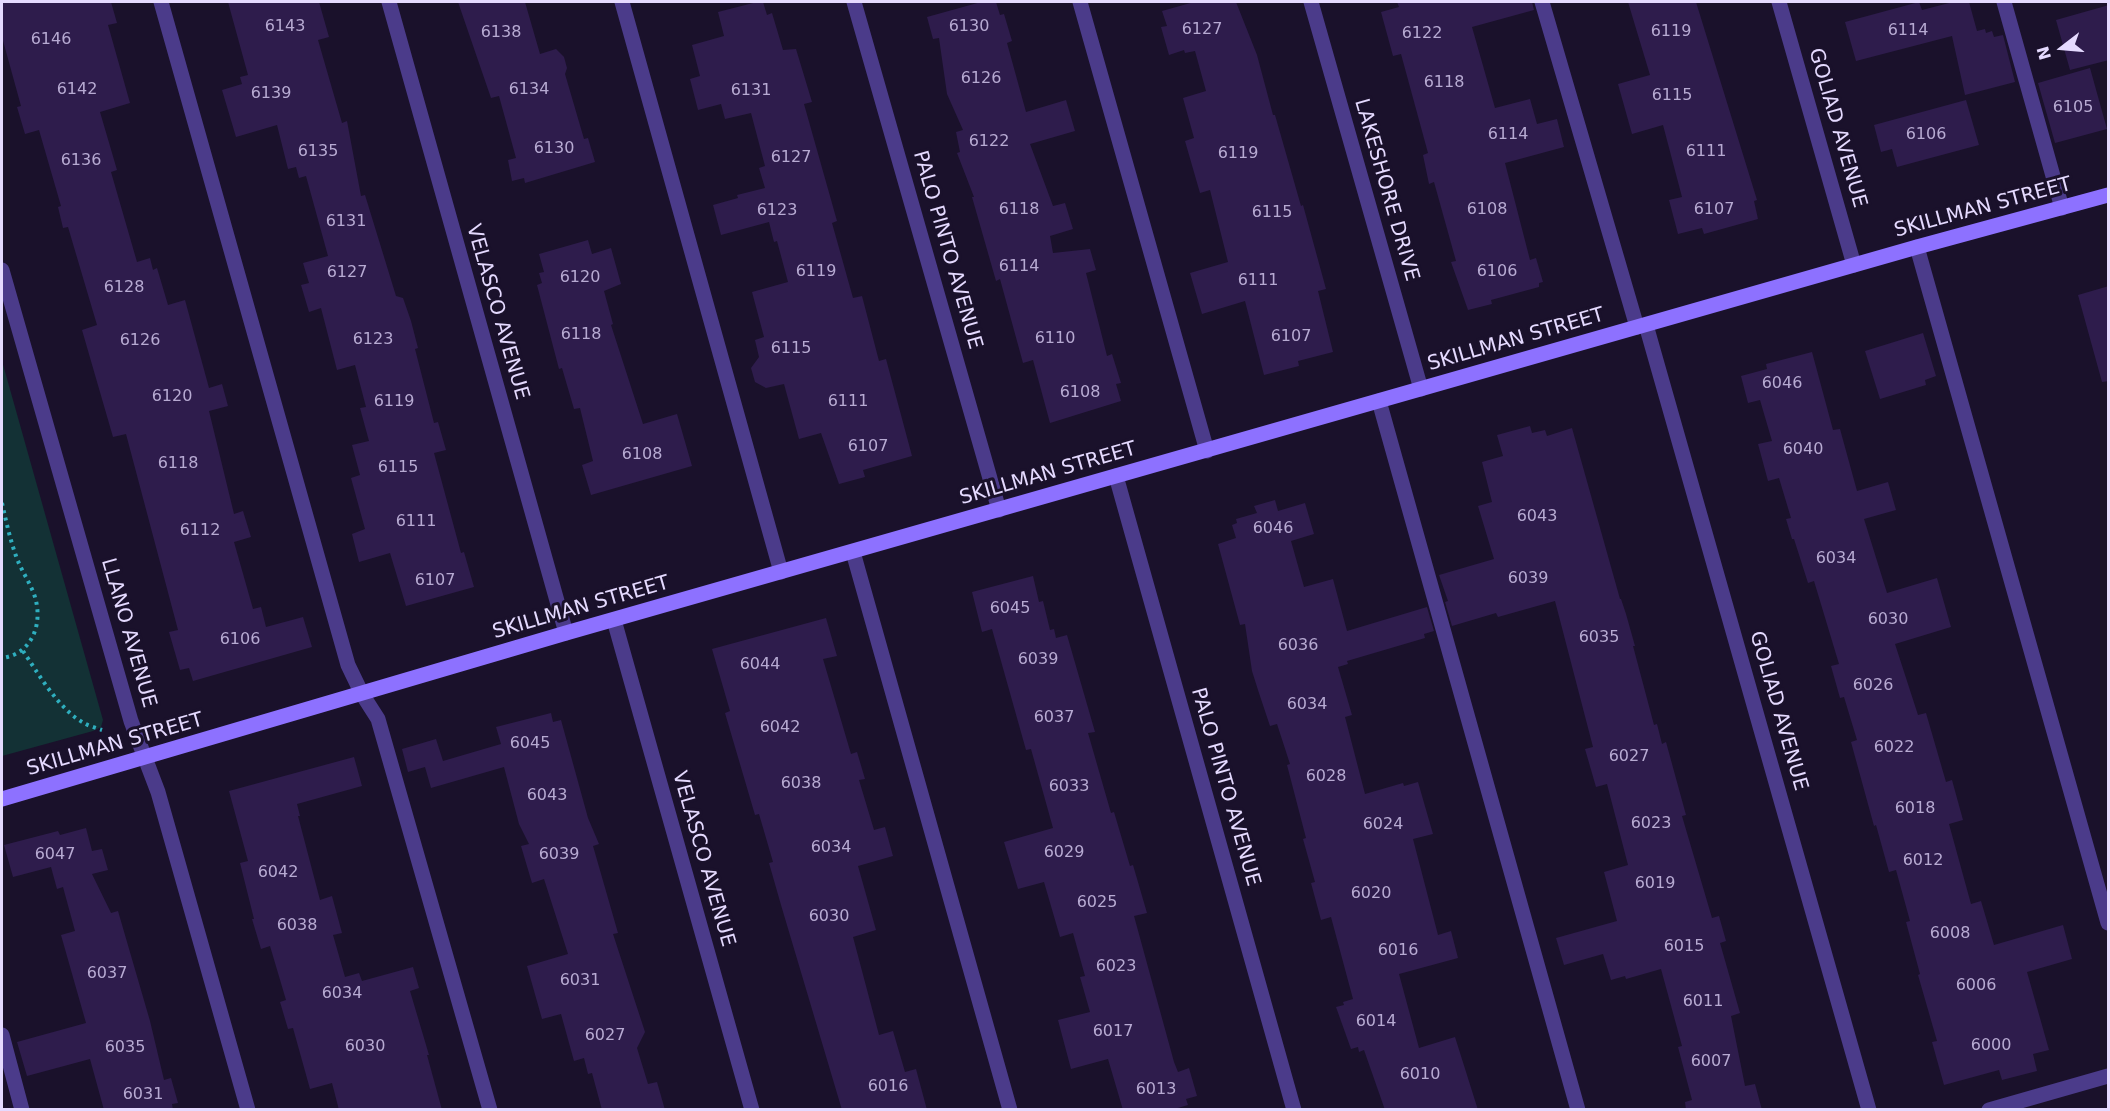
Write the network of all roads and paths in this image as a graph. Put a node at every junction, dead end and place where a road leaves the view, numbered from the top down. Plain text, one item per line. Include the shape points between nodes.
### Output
1 (161, 2) edge
2 (389, 2) edge
3 (622, 2) edge
4 (854, 2) edge
5 (1080, 2) edge
6 (1311, 2) edge
7 (1542, 2) edge
8 (1779, 2) edge
9 (2004, 2) edge
10 (2109, 195) edge
11 (2062, 208) junction
12 (1917, 248) junction
13 (1854, 265) junction
14 (2, 270) edge
15 (1641, 326) junction
16 (1421, 389) junction
17 (1379, 401) junction
18 (1207, 451) junction
19 (1116, 476) junction
20 (2, 503) edge
21 (999, 510) junction
22 (853, 552) junction
23 (781, 573) junction
24 (614, 620) junction
25 (566, 633) junction
26 (23, 651) junction
27 (2, 658) edge
28 (362, 694) junction
29 (102, 730) dead end
30 (145, 758) junction
31 (2, 799) edge
32 (2109, 923) edge
33 (2, 1035) edge
34 (2109, 1076) edge
35 (22, 1110) edge
36 (248, 1110) edge
37 (490, 1110) edge
38 (752, 1110) edge
39 (1010, 1110) edge
40 (1294, 1110) edge
41 (1578, 1110) edge
42 (1869, 1110) edge
43 (1989, 1110) edge

1 - 28 street via 348,665
2 - 25 street, VELASCO AVENUE
3 - 23 street
4 - 21 street, PALO PINTO AVENUE
5 - 18 street
6 - 16 street, LAKESHORE DRIVE
7 - 15 street, GOLIAD AVENUE
8 - 13 street, GOLIAD AVENUE
9 - 11 street
10 - 11 main road, SKILLMAN STREET
11 - 12 main road, SKILLMAN STREET
12 - 13 main road, SKILLMAN STREET
12 - 32 street
13 - 15 main road, SKILLMAN STREET
14 - 30 street, LLANO AVENUE via 131,721
15 - 16 main road, SKILLMAN STREET
15 - 42 street, GOLIAD AVENUE
16 - 17 main road, SKILLMAN STREET
17 - 18 main road, SKILLMAN STREET
17 - 41 street
18 - 19 main road, SKILLMAN STREET
19 - 21 main road, SKILLMAN STREET
19 - 40 street, PALO PINTO AVENUE
20 - 26 path via 14,549 38,610 32,637
21 - 22 main road, SKILLMAN STREET
22 - 23 main road, SKILLMAN STREET
22 - 39 street
23 - 24 main road, SKILLMAN STREET
24 - 25 main road, SKILLMAN STREET
24 - 38 street, VELASCO AVENUE
25 - 28 main road, SKILLMAN STREET
26 - 27 path
26 - 29 path via 46,686 72,714
28 - 30 main road, SKILLMAN STREET
28 - 37 street via 378,719
30 - 31 main road, SKILLMAN STREET
30 - 36 street, LLANO AVENUE
33 - 35 street
34 - 43 street

